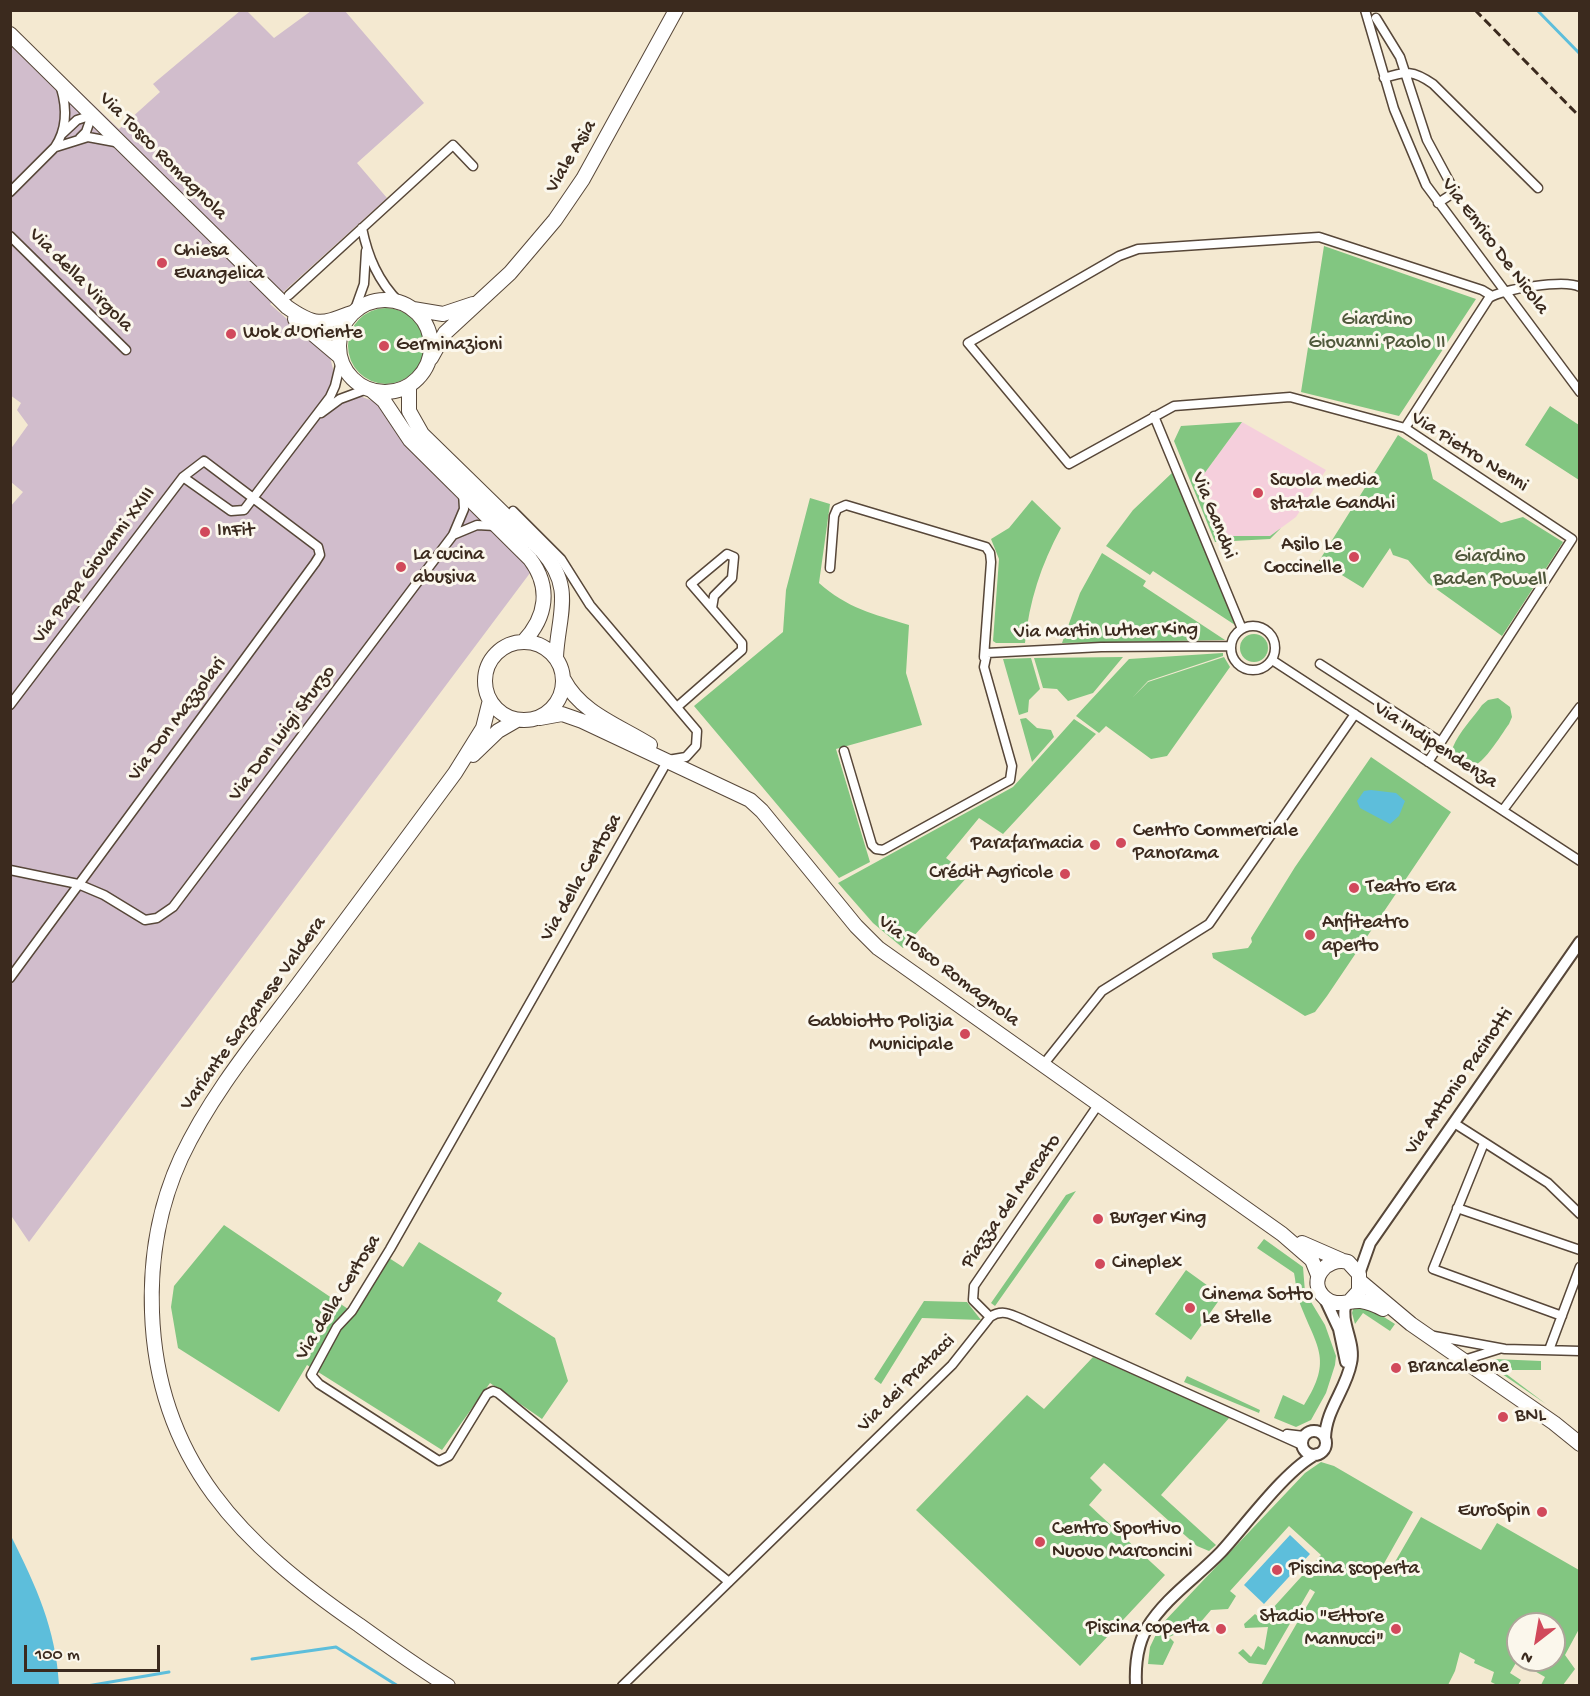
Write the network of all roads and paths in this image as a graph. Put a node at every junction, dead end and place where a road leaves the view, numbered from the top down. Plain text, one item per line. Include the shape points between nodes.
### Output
1 (676, 10) edge
2 (1365, 10) edge
3 (1376, 18) dead end
4 (10, 34) edge
5 (1404, 71) junction
6 (1384, 78) junction
7 (58, 82) junction
8 (92, 115) junction
9 (62, 134) junction
10 (80, 138) junction
11 (56, 147) junction
12 (125, 148) junction
13 (473, 166) dead end
14 (1538, 188) dead end
15 (10, 192) edge
16 (1438, 203) junction
17 (362, 228) junction
18 (10, 236) edge
19 (366, 247) junction
20 (1580, 287) edge
21 (1505, 291) junction
22 (1492, 296) junction
23 (288, 301) junction
24 (399, 302) junction
25 (475, 304) junction
26 (413, 309) junction
27 (354, 312) junction
28 (126, 350) dead end
29 (430, 358) junction
30 (341, 359) junction
31 (409, 387) junction
32 (369, 390) junction
33 (1580, 392) edge
34 (1154, 416) junction
35 (314, 419) junction
36 (1405, 429) junction
37 (183, 477) junction
38 (463, 492) junction
39 (254, 499) junction
40 (513, 511) dead end
41 (497, 526) junction
42 (453, 535) junction
43 (830, 568) dead end
44 (712, 608) junction
45 (1242, 629) junction
46 (523, 642) junction
47 (1231, 646) junction
48 (556, 657) junction
49 (984, 657) junction
50 (1272, 660) junction
51 (1320, 664) dead end
52 (564, 680) junction
53 (489, 700) junction
54 (10, 705) edge
55 (677, 707) junction
56 (1580, 707) edge
57 (1355, 714) junction
58 (540, 718) junction
59 (516, 720) junction
60 (1441, 742) junction
61 (844, 751) dead end
62 (668, 760) junction
63 (1428, 762) junction
64 (455, 773) junction
65 (1503, 810) junction
66 (1580, 861) edge
67 (10, 870) edge
68 (78, 884) junction
69 (1580, 942) edge
70 (10, 978) edge
71 (1043, 1065) junction
72 (1098, 1106) junction
73 (1454, 1123) junction
74 (1484, 1143) junction
75 (1457, 1208) junction
76 (1578, 1211) edge
77 (1282, 1234) junction
78 (1370, 1243) junction
79 (1580, 1250) edge
80 (1343, 1261) junction
81 (1580, 1267) edge
82 (1318, 1275) junction
83 (1360, 1278) junction
84 (1325, 1299) junction
85 (1348, 1302) junction
86 (1562, 1316) junction
87 (990, 1317) junction
88 (1411, 1324) junction
89 (1424, 1333) junction
90 (1478, 1344) junction
91 (1505, 1348) junction
92 (1549, 1350) junction
93 (1491, 1351) junction
94 (1580, 1352) edge
95 (1460, 1356) junction
96 (1348, 1371) junction
97 (1490, 1377) junction
98 (1330, 1410) junction
99 (1557, 1424) junction
100 (1580, 1435) edge
101 (1325, 1438) junction
102 (1305, 1440) junction
103 (1580, 1444) edge
104 (1317, 1454) junction
105 (1287, 1479) junction
106 (729, 1582) junction
107 (447, 1685) edge
108 (622, 1686) edge
109 (1136, 1686) edge

1 - 25 main road, Viale Asia via 562,211 523,259
2 - 6 street, Via Enrico De Nicola
3 - 5 street via 1394,45
4 - 7 main road, Via Tosco Romagnola
5 - 6 street
5 - 14 street via 1433,84
5 - 16 street via 1427,140 1455,192
6 - 16 street, Via Enrico De Nicola via 1405,138
7 - 8 main road, Via Tosco Romagnola
7 - 9 street via 65,113
8 - 9 street via 77,120
8 - 10 street
8 - 12 main road, Via Tosco Romagnola
9 - 11 street
10 - 11 street
10 - 12 street via 103,138
11 - 15 street
12 - 23 main road, Via Tosco Romagnola
13 - 17 street via 453,146
16 - 21 street, Via Enrico De Nicola
17 - 19 street
17 - 23 street
18 - 28 street, Via della Virgola
19 - 24 street via 382,283
19 - 27 street via 364,284
20 - 21 street via 1564,283
21 - 22 street
21 - 33 street, Via Enrico De Nicola
22 - 34 street, Via Pietro Nenni via 1319,237 1138,249 1124,253 968,343 1069,464
22 - 36 street
23 - 27 main road, Via Tosco Romagnola via 305,320 321,324
23 - 30 main road, Via Tosco Romagnola via 298,322
24 - 26 main road
24 - 27 main road via 375,301
25 - 26 main road via 443,314
25 - 29 main road, Viale Asia via 445,333
26 - 29 main road via 430,334
27 - 30 main road via 342,330
29 - 31 main road via 420,377
30 - 32 main road via 349,375
30 - 35 street via 335,386
31 - 32 main road via 390,392
31 - 48 main road via 409,411 422,434 553,566 564,605
32 - 35 street via 340,399
32 - 38 main road via 384,401 410,440
34 - 36 street, Via Pietro Nenni via 1182,404 1290,397
34 - 45 street, Via Gandhi
35 - 39 street
36 - 60 street, Via Pietro Nenni via 1572,539
37 - 39 street via 231,511 244,510
37 - 39 street, Via Don Mazzolari via 204,461
37 - 54 street, Via Papa Giovanni XXIII
38 - 41 main road
38 - 42 street, Via Don Luigi Sturzo via 464,509
39 - 68 street, Via Don Mazzolari via 314,541 319,549 318,559
40 - 55 street via 561,559 590,605
41 - 42 street via 477,525
41 - 46 main road via 530,559 543,585 542,613
42 - 68 street, Via Don Luigi Sturzo via 173,907 157,918 145,920
43 - 49 street, Via Martin Luther King via 834,516 837,509 846,505 986,547 991,556
44 - 44 street via 714,596 732,578 731,554 691,584
44 - 55 street via 742,643 742,650
45 - 47 street
45 - 50 street via 1256,626 1268,632 1275,646
46 - 48 main road via 541,645
46 - 53 main road via 504,647 490,661 484,681
47 - 49 street, Via Martin Luther King via 996,651
47 - 50 street via 1235,661 1244,668 1258,670
48 - 52 main road
49 - 61 street, Via Martin Luther King via 1012,767 1006,784 879,850 872,844
50 - 57 street, Via Indipendenza
51 - 60 street, Via Indipendenza
52 - 58 main road via 558,703
52 - 62 main road via 584,706 655,748
53 - 59 main road via 501,713
53 - 64 main road via 483,728
55 - 62 street via 697,731 697,743 686,757
56 - 65 street
57 - 63 street, Via Indipendenza
57 - 71 street via 1217,915 1193,937 1102,991
58 - 59 main road
58 - 62 main road, Via Tosco Romagnola via 567,715
59 - 64 main road via 489,739
60 - 63 street
62 - 71 main road, Via Tosco Romagnola via 755,804 878,948
62 - 106 street, Via della Certosa via 390,1249 352,1311 337,1327 311,1375 319,1384 439,1461 449,1456 487,1394 495,1392
63 - 65 street, Via Indipendenza
64 - 107 main road, Variante Sarzanese Valdera via 205,1114 178,1165 163,1209 151,1298 155,1353 170,1410 189,1456 222,1509 299,1583
65 - 66 street, Via Indipendenza
67 - 68 street
68 - 70 street, Via Don Mazzolari
69 - 73 street, Via Antonio Pacinotti
71 - 72 main road, Via Tosco Romagnola
72 - 77 main road, Via Tosco Romagnola
72 - 87 street, Piazza del Mercato via 974,1286 974,1302
73 - 74 street
73 - 78 street, Via Antonio Pacinotti
74 - 75 street
74 - 76 street via 1543,1180
75 - 79 street
75 - 86 street via 1433,1269
77 - 80 main road, Via Tosco Romagnola
77 - 82 main road, Via Tosco Romagnola via 1312,1260
78 - 80 street, Via Antonio Pacinotti
78 - 83 street, Via Antonio Pacinotti
80 - 82 main road via 1327,1264
80 - 83 main road via 1353,1266
81 - 86 street
82 - 84 main road via 1319,1290
83 - 85 main road via 1358,1294
83 - 88 main road
84 - 85 main road via 1337,1304
84 - 96 street via 1339,1329
85 - 88 main road via 1371,1304
85 - 96 street via 1344,1315 1352,1353
86 - 92 street
87 - 102 street via 1000,1312 1011,1314 1272,1430
87 - 106 street, Via dei Pratacci via 952,1365
88 - 89 main road
89 - 90 street
89 - 95 main road
90 - 91 street
90 - 95 street
91 - 92 street
91 - 93 street
92 - 94 street
93 - 95 street
93 - 97 street via 1482,1363
95 - 97 main road
96 - 98 street
97 - 99 main road
98 - 101 street
98 - 102 street
99 - 100 main road
99 - 103 main road
101 - 102 street via 1319,1432
101 - 104 street via 1325,1448
102 - 104 street via 1307,1452
102 - 105 street via 1300,1459
104 - 105 street
105 - 109 street via 1154,1618 1138,1652
106 - 108 street, Via dei Pratacci

